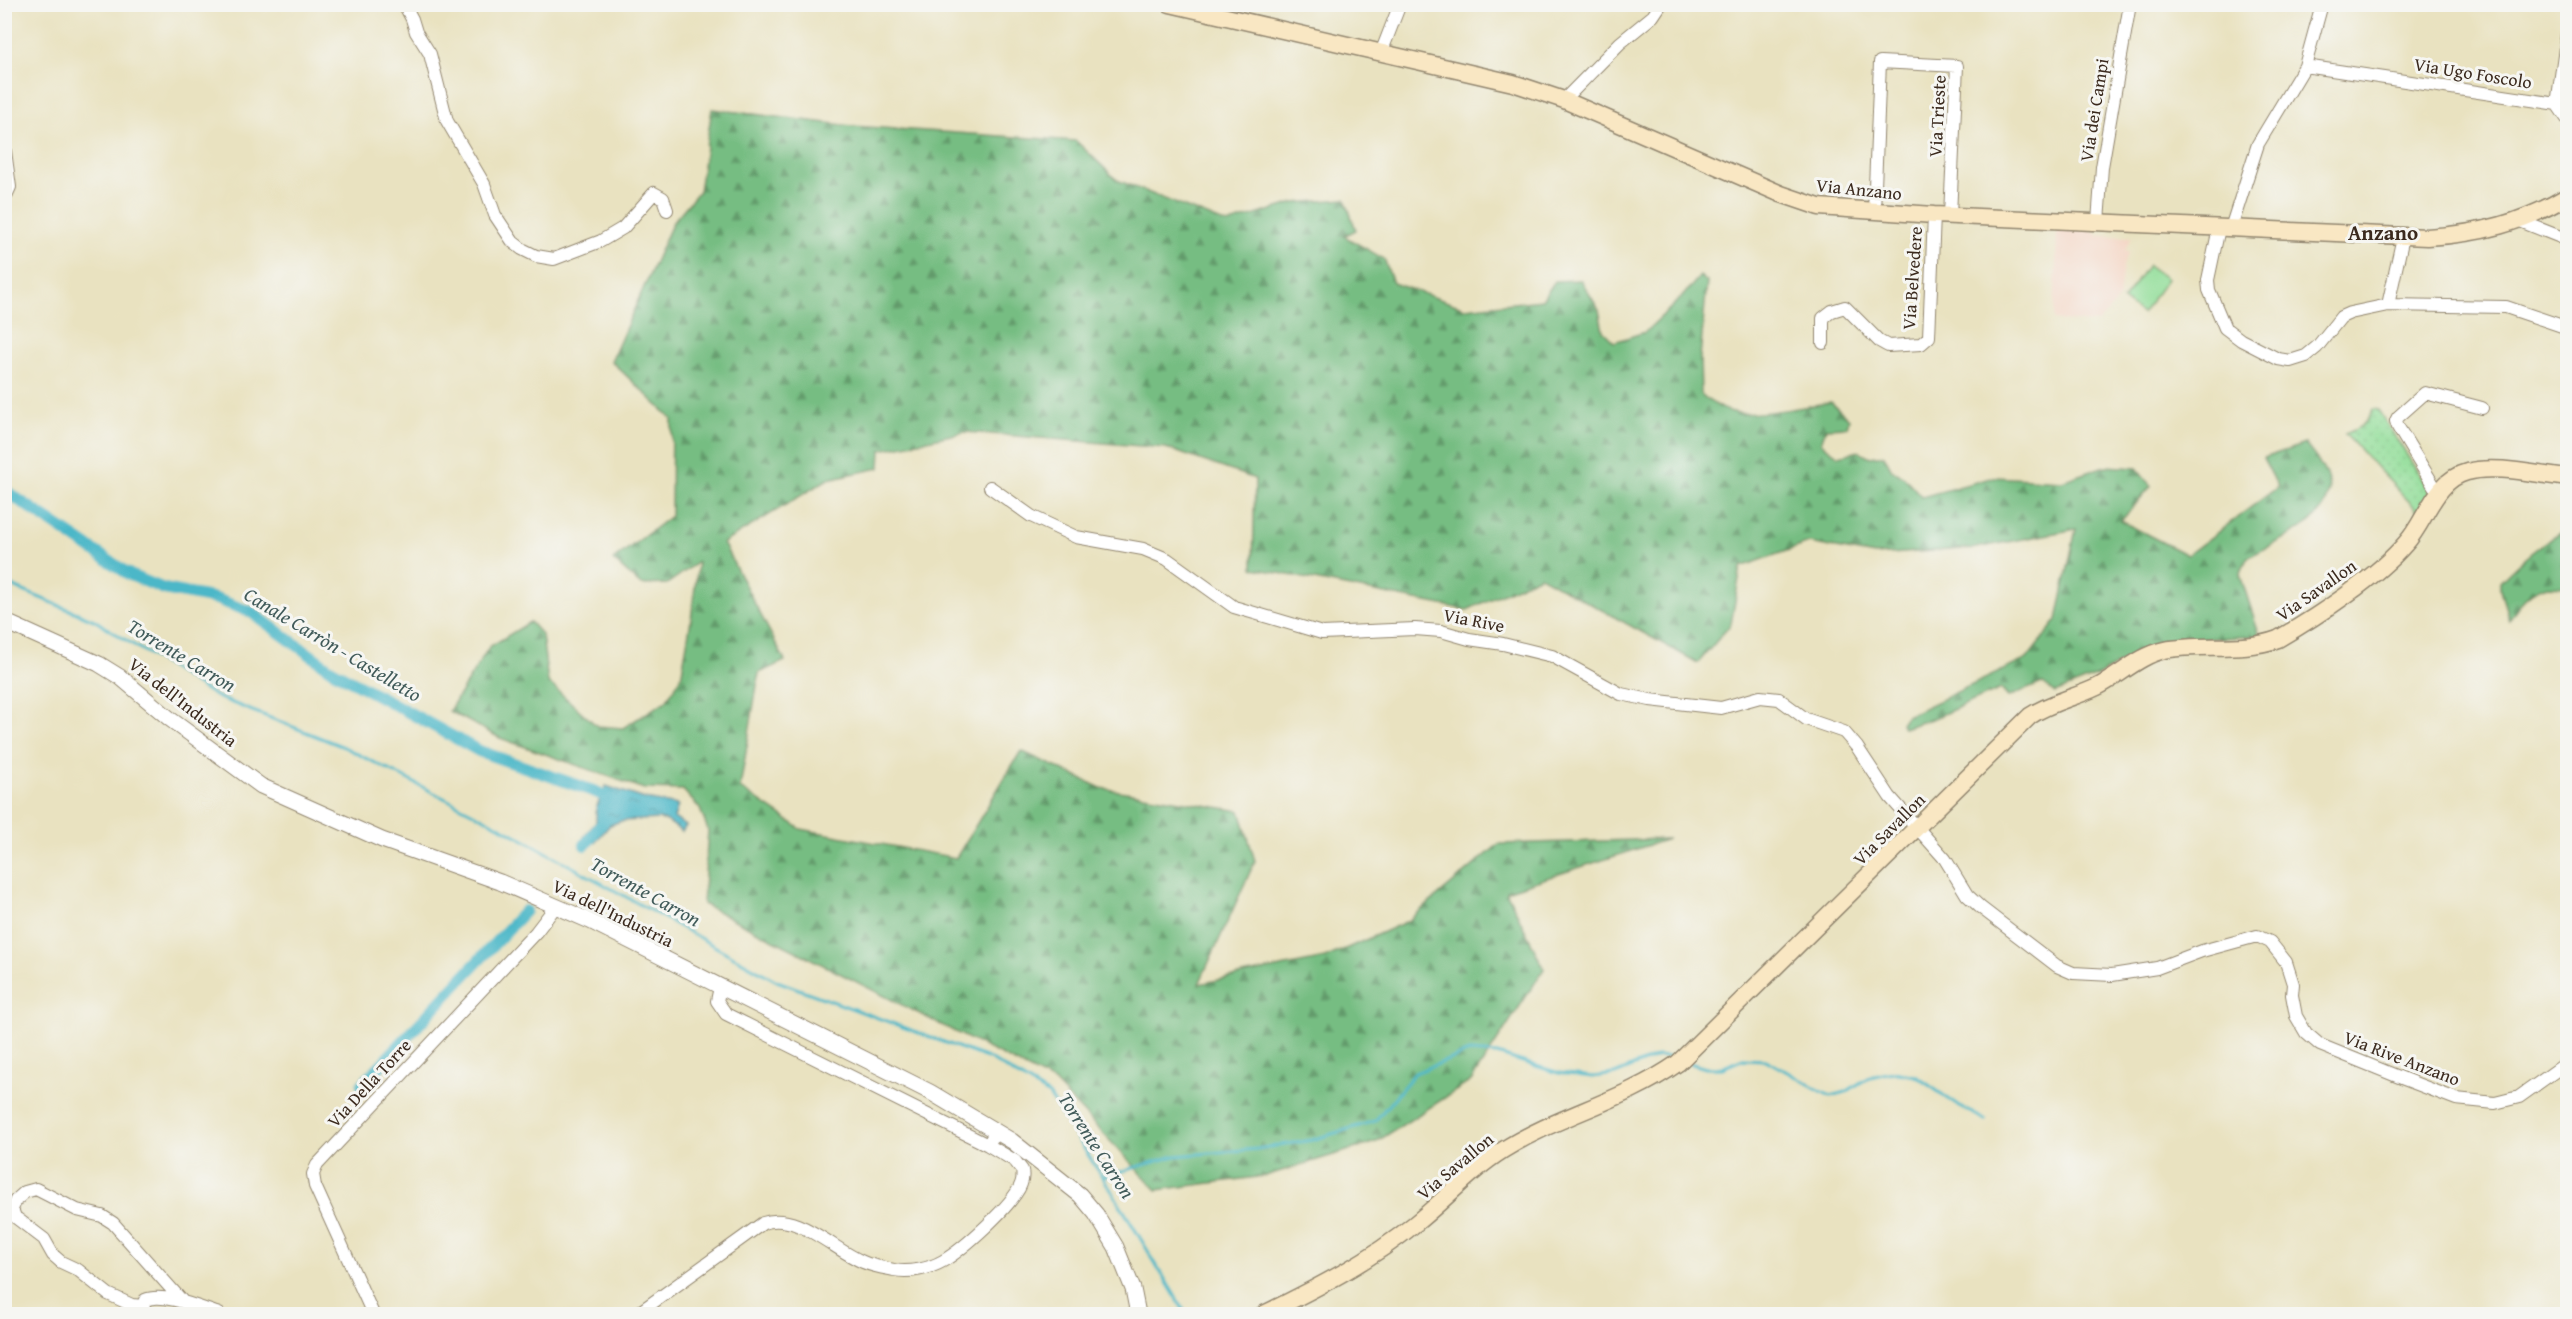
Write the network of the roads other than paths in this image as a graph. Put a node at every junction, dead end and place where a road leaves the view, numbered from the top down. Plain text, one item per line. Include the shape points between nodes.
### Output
1 (404, 4) edge
2 (1170, 4) edge
3 (1400, 4) edge
4 (1661, 4) edge
5 (2130, 4) edge
6 (2322, 4) edge
7 (1219, 10) edge
8 (2568, 26) edge
9 (1381, 53) junction
10 (2305, 66) junction
11 (1564, 100) junction
12 (2557, 104) junction
13 (2568, 120) edge
14 (4, 144) edge
15 (2568, 196) edge
16 (4, 200) edge
17 (667, 210) dead end
18 (1874, 212) junction
19 (1942, 215) junction
20 (2520, 221) junction
21 (2098, 222) junction
22 (2225, 228) junction
23 (2403, 237) junction
24 (2568, 240) edge
25 (2388, 305) junction
26 (2568, 328) edge
27 (1822, 343) dead end
28 (2482, 408) dead end
29 (2568, 477) edge
30 (990, 487) dead end
31 (2440, 491) junction
32 (4, 621) edge
33 (1918, 827) junction
34 (556, 906) junction
35 (720, 987) junction
36 (2320, 1045) joint
37 (2568, 1062) edge
38 (992, 1138) junction
39 (183, 1302) junction
40 (145, 1310) edge
41 (219, 1314) edge
42 (373, 1314) edge
43 (637, 1314) edge
44 (1138, 1314) edge
45 (1264, 1314) edge

1 - 17 street via 430,54 454,135 513,242 536,256 554,259 601,241 629,223 654,194 663,198
2 - 7 main road, Via Anzano
3 - 9 street
4 - 11 street
5 - 21 street, Via dei Campi via 2102,167
6 - 10 street
7 - 9 main road, Via Anzano
8 - 12 street
9 - 11 main road, Via Anzano via 1514,83
10 - 12 street, Via Ugo Foscolo
10 - 22 street via 2258,144
11 - 18 main road, Via Anzano via 1796,200 1820,207
12 - 13 street
14 - 16 street via 10,187
15 - 20 main road, Via Anzano
18 - 19 main road, Via Anzano
18 - 19 street, Via Trieste via 1880,62 1957,66
19 - 21 main road, Via Anzano
19 - 27 street, Via Belvedere via 1929,337 1921,344 1888,346 1845,307 1832,310 1823,318
20 - 23 main road, Via Anzano via 2462,235
20 - 24 street
21 - 22 main road, Via Anzano
22 - 23 main road, Via Anzano
22 - 25 street via 2208,280 2209,290 2225,327 2241,340 2278,358 2290,361 2306,356 2341,317
23 - 25 street
25 - 26 street via 2506,307
28 - 31 street via 2425,393 2398,417 2398,427
29 - 31 main road, Via Savallon via 2489,470 2467,472
30 - 33 street, Via Rive via 1031,516 1076,537 1143,549 1167,560 1233,607 1322,633 1441,631 1552,656 1611,689 1650,700 1721,708 1760,697 1779,699 1806,719 1844,732 1890,797
31 - 33 main road, Via Savallon via 2409,541 2389,562 2296,629 2266,644 2162,651 2092,689 2043,707
32 - 34 street, Via dell'Industria via 120,677 261,786 382,840
33 - 36 street, Via Rive via 1945,859 1967,895 2057,966 2073,973 2112,975 2145,970 2257,936 2270,942 2291,973 2296,1016 2306,1033
33 - 45 main road, Via Savallon via 1682,1059 1636,1089 1523,1137 1488,1159 1389,1244
34 - 35 street, Via dell'Industria
34 - 42 street, Via Della Torre via 317,1165 313,1174 315,1186
35 - 38 street, Via dell'Industria via 930,1092
35 - 38 street via 717,1001 726,1014
36 - 37 street, Via Rive Anzano via 2456,1099 2495,1103 2519,1097
38 - 43 street via 1022,1170 1022,1184 964,1246 943,1261 928,1268 897,1271 864,1263 793,1223 774,1219 763,1222
38 - 44 street, Via dell'Industria via 1012,1141 1080,1195 1096,1214 1116,1247 1133,1289
39 - 40 street via 153,1296 145,1300
39 - 40 street via 113,1223 102,1216 77,1210 36,1189 16,1200 12,1209 15,1217 44,1239 53,1256 108,1294
39 - 41 street

